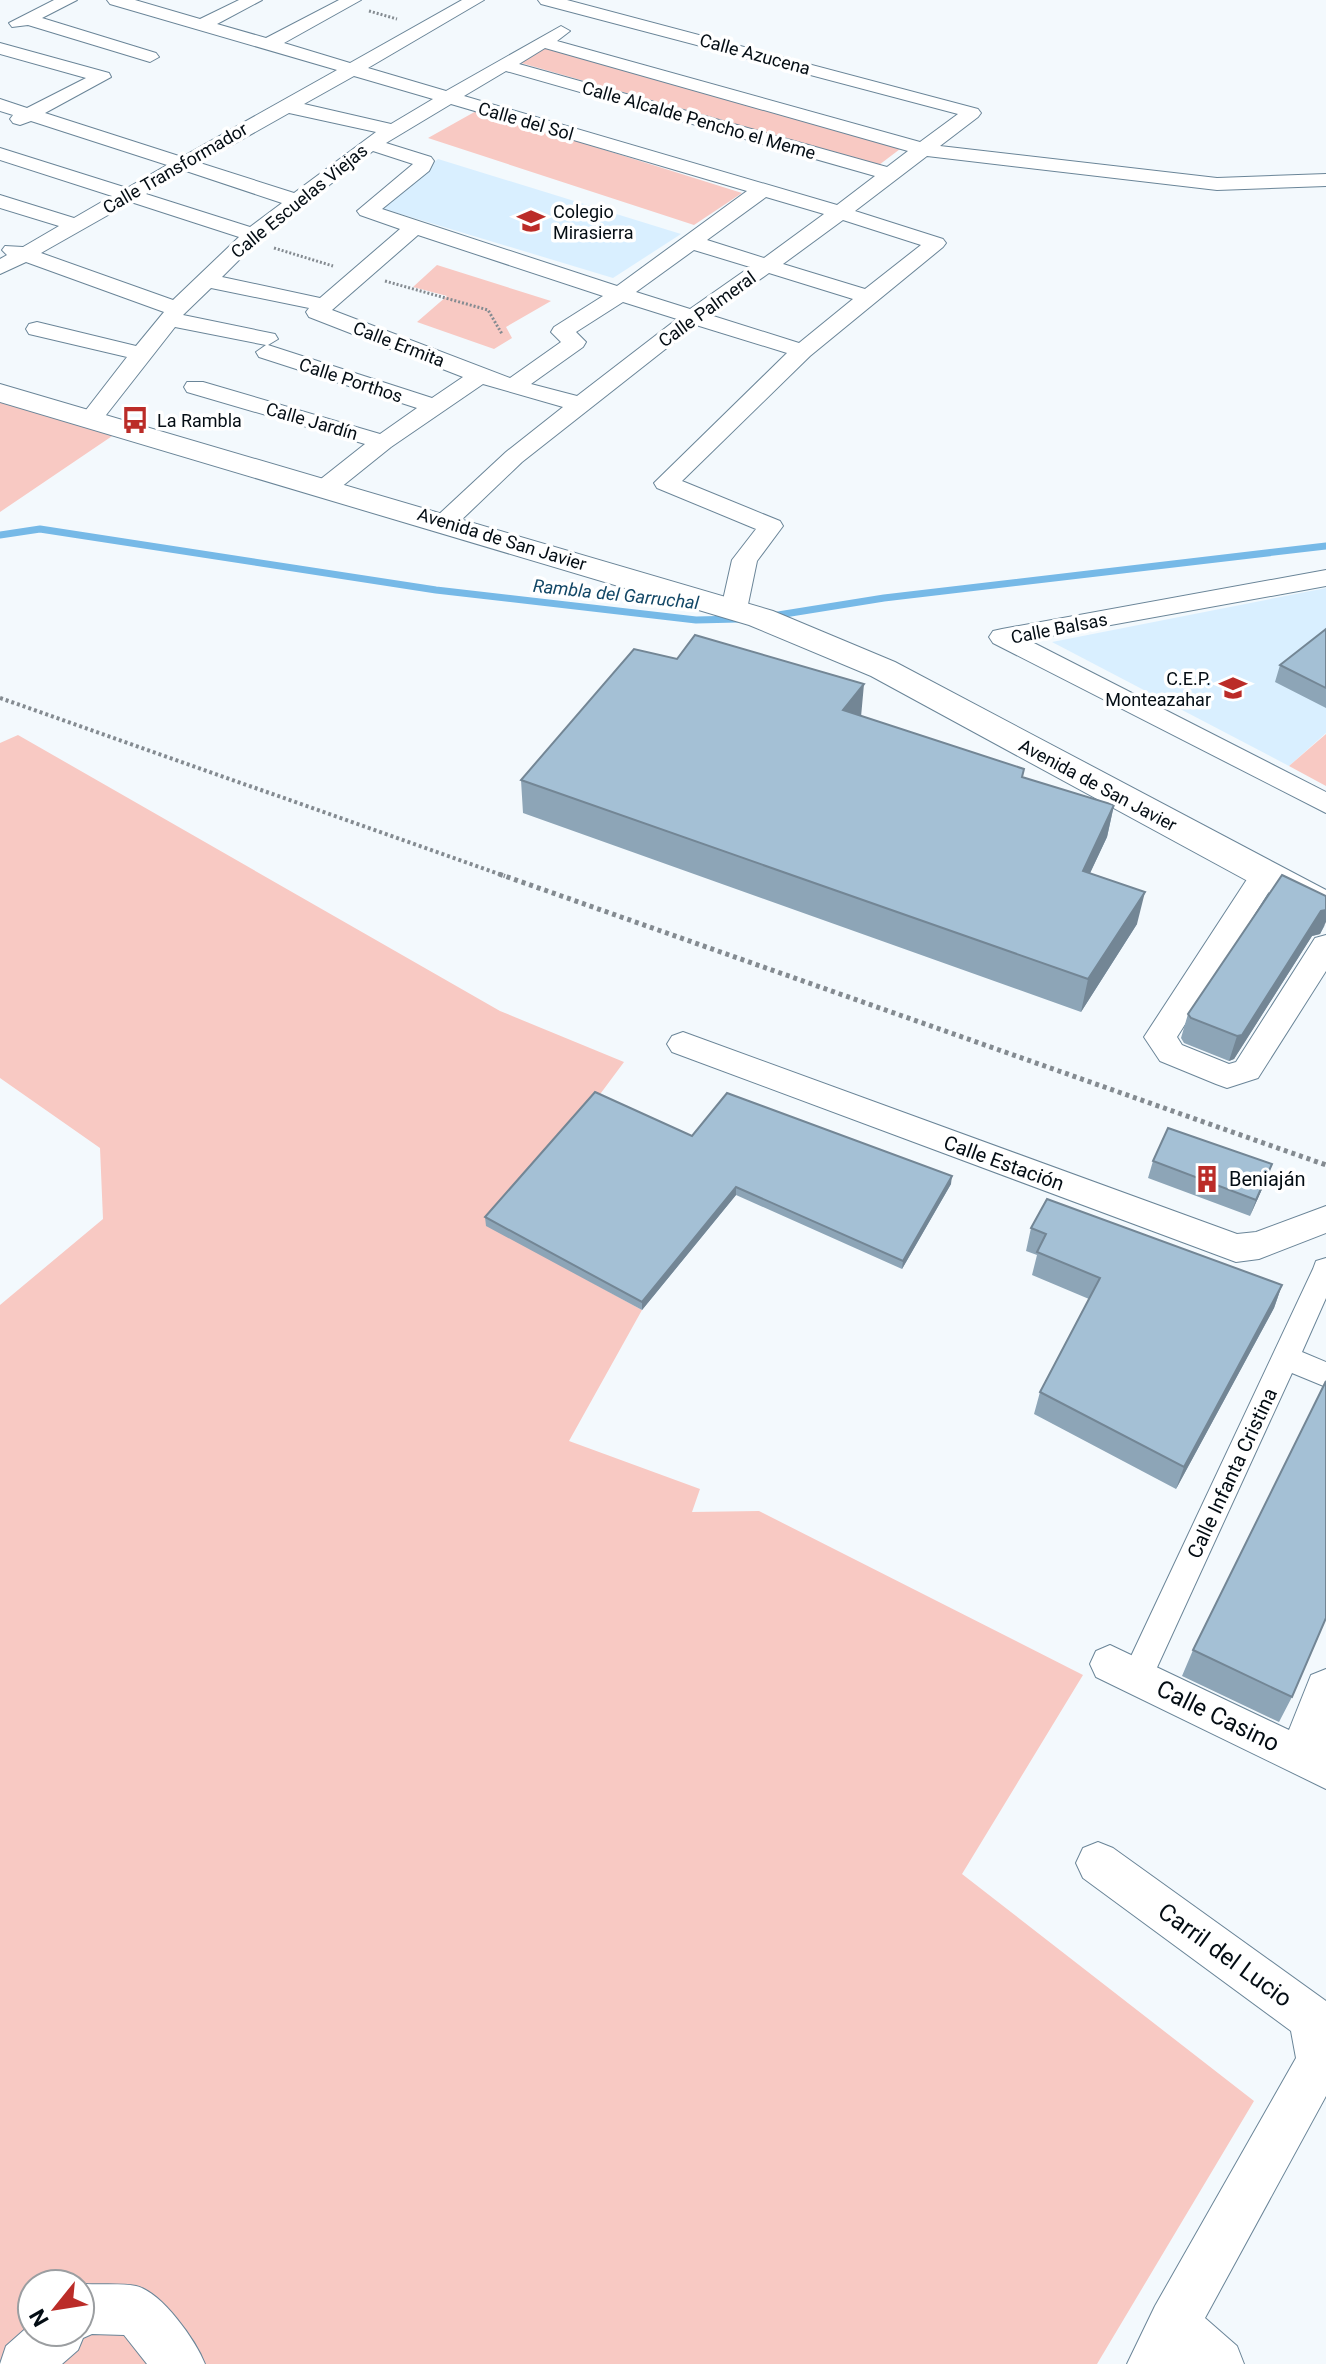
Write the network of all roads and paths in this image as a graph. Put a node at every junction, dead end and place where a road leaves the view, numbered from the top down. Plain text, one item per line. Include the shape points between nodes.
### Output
1 (68, 0) edge
2 (116, 0) edge
3 (253, 0) edge
4 (475, 0) edge
5 (547, 0) edge
6 (348, 2) edge
7 (593, 12) junction
8 (26, 19) junction
9 (201, 25) junction
10 (425, 27) junction
11 (0, 30) edge
12 (542, 42) junction
13 (267, 45) junction
14 (0, 48) edge
15 (150, 57) dead end
16 (504, 65) junction
17 (349, 69) junction
18 (447, 98) junction
19 (0, 105) edge
20 (285, 106) junction
21 (962, 109) joint
22 (29, 114) junction
23 (0, 129) edge
24 (393, 130) junction
25 (370, 144) junction
26 (926, 150) junction
27 (0, 154) edge
28 (183, 163) junction
29 (893, 175) junction
30 (1326, 180) edge
31 (762, 190) junction
32 (128, 195) junction
33 (0, 201) edge
34 (297, 201) junction
35 (839, 212) junction
36 (75, 225) junction
37 (415, 227) junction
38 (253, 235) junction
39 (691, 242) junction
40 (0, 247) edge
41 (24, 254) junction
42 (769, 266) junction
43 (0, 268) edge
44 (206, 280) junction
45 (620, 294) junction
46 (870, 298) junction
47 (320, 309) junction
48 (173, 314) junction
49 (693, 317) junction
50 (37, 329) dead end
51 (802, 351) junction
52 (141, 354) junction
53 (480, 376) junction
54 (513, 386) junction
55 (195, 387) dead end
56 (0, 393) edge
57 (582, 405) junction
58 (436, 407) junction
59 (91, 419) junction
60 (383, 442) junction
61 (326, 487) junction
62 (445, 522) junction
63 (1326, 578) edge
64 (734, 609) junction
65 (0, 698) edge
66 (1326, 804) edge
67 (1265, 874) junction
68 (1326, 907) edge
69 (1326, 946) edge
70 (683, 1044) dead end
71 (1326, 1165) edge
72 (1326, 1219) edge
73 (1326, 1269) edge
74 (1285, 1357) junction
75 (1326, 1375) edge
76 (1124, 1670) joint
77 (1326, 1688) edge
78 (1312, 1762) edge
79 (1098, 1863) dead end
80 (1323, 2063) edge
81 (96, 2309) edge
82 (1162, 2344) edge
83 (42, 2348) edge
84 (24, 2364) edge
85 (180, 2364) edge
86 (1219, 2364) edge

1 - 8 street
2 - 9 street, Calle del Sol
3 - 9 street
4 - 10 street, Calle Transformador
5 - 7 street, Calle Azucena
6 - 10 path
6 - 13 street
7 - 12 street, Calle Escuelas Viejas
7 - 21 street, Calle Azucena
8 - 11 street
8 - 15 street
9 - 13 street, Calle del Sol
10 - 17 street, Calle Transformador
12 - 16 street, Calle Escuelas Viejas
12 - 26 street
13 - 17 street, Calle del Sol
14 - 22 street via 102,77
16 - 18 street, Calle Escuelas Viejas
16 - 29 street, Calle Alcalde Pencho el Meme
17 - 18 street, Calle del Sol
17 - 20 street, Calle Transformador
18 - 24 street, Calle Escuelas Viejas
18 - 31 street, Calle del Sol
19 - 22 street
20 - 24 street
20 - 28 street, Calle Transformador
21 - 26 street, Calle Palmeral via 971,113 969,117
22 - 23 street
22 - 28 street
24 - 25 street, Calle Escuelas Viejas
25 - 34 street, Calle Escuelas Viejas
25 - 37 street via 424,161 367,211
26 - 29 street, Calle Palmeral
26 - 30 street via 1217,184
27 - 32 street
28 - 32 street, Calle Transformador
28 - 34 street
29 - 35 street, Calle Palmeral
31 - 35 street, Calle del Sol
31 - 39 street
32 - 36 street, Calle Transformador
32 - 38 street
33 - 36 street
34 - 38 street, Calle Escuelas Viejas
35 - 42 street, Calle Palmeral
35 - 46 street, Calle del Sol via 936,243
36 - 41 street, Calle Transformador
37 - 45 street
37 - 47 street
38 - 44 street, Calle Escuelas Viejas
39 - 42 street
39 - 45 street
40 - 41 street, Calle Porthos
41 - 43 street, Calle Transformador
41 - 48 street, Calle Porthos
42 - 46 street
42 - 49 street, Calle Palmeral
44 - 47 street, Calle Ermita
44 - 48 street, Calle Escuelas Viejas
45 - 49 street
45 - 54 street via 562,332 575,342
46 - 51 street
47 - 53 street, Calle Ermita
48 - 52 street, Calle Escuelas Viejas
48 - 58 street, Calle Porthos
49 - 51 street
49 - 57 street, Calle Palmeral
50 - 52 street
51 - 64 street via 666,483 771,526 745,560
52 - 59 street, Calle Escuelas Viejas
53 - 54 street, Calle Ermita
53 - 58 street
54 - 57 street, Calle Ermita
55 - 60 street, Calle Jardín
56 - 59 main road, Avenida de San Javier
57 - 62 street, Calle Palmeral via 514,457
58 - 60 street
59 - 61 main road, Avenida de San Javier
60 - 61 street
61 - 62 main road, Avenida de San Javier
62 - 64 main road, Avenida de San Javier
63 - 66 street, Calle Balsas via 1002,637
64 - 67 main road, Avenida de San Javier via 872,664
65 - 71 path
67 - 68 main road, Avenida de San Javier
67 - 69 street via 1160,1037 1171,1053 1227,1076 1247,1070
70 - 72 street, Calle Estación via 1236,1248 1259,1245
73 - 74 street, Calle Infanta Cristina
74 - 75 street
74 - 76 street, Calle Infanta Cristina
76 - 78 street, Calle Casino
77 - 78 street
79 - 80 street, Carril del Lucio via 1311,2018
80 - 82 street
81 - 85 street via 136,2311
82 - 86 street
83 - 84 street

